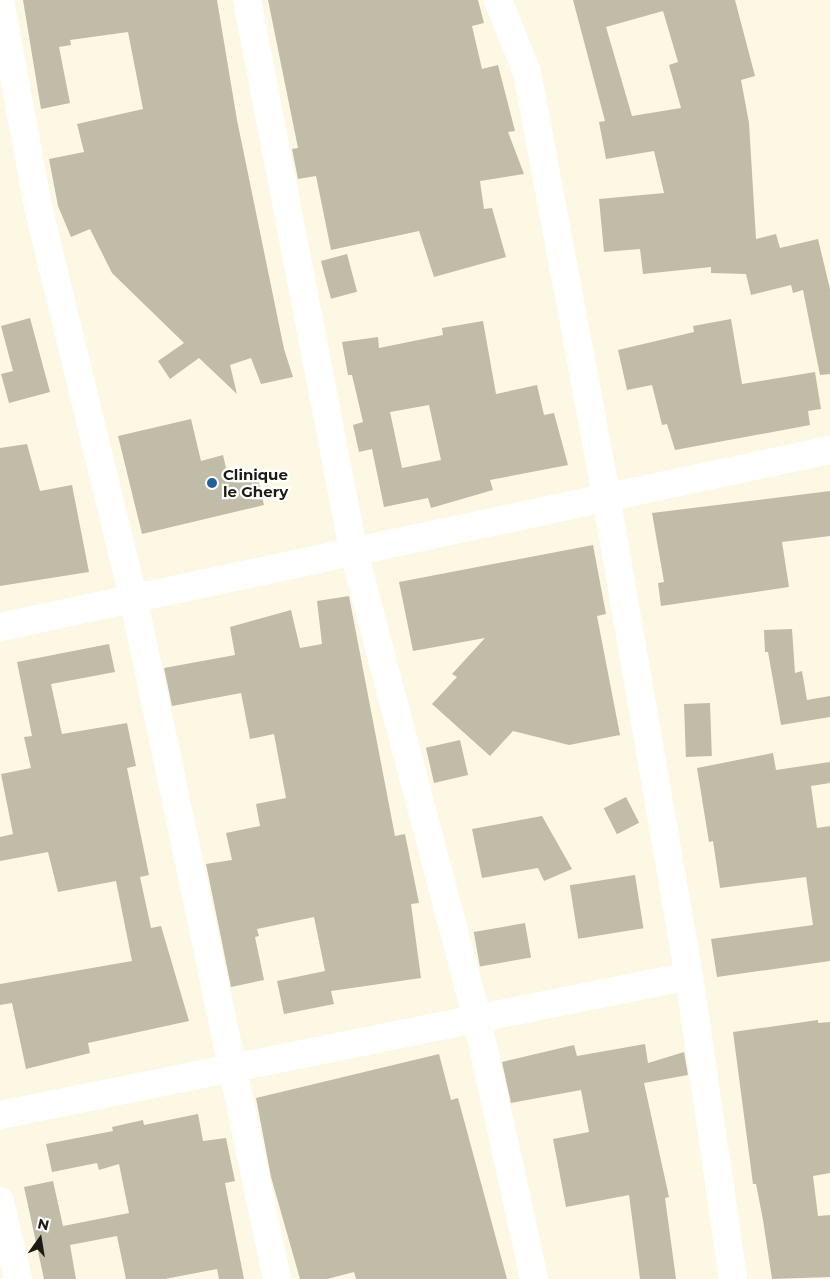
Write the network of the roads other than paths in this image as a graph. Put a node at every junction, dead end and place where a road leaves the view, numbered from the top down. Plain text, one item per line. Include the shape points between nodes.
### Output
1 (248, 0) edge
2 (498, 0) edge
3 (0, 1) edge
4 (830, 450) edge
5 (606, 496) junction
6 (353, 549) junction
7 (134, 600) junction
8 (0, 627) edge
9 (689, 976) junction
10 (477, 1019) junction
11 (233, 1068) junction
12 (0, 1115) edge
13 (0, 1201) edge
14 (18, 1279) edge
15 (277, 1279) edge
16 (534, 1279) edge
17 (733, 1279) edge

1 - 6 street
2 - 5 street via 527,72
3 - 7 street via 39,211
4 - 5 street
5 - 6 street
5 - 9 street
6 - 7 street
6 - 10 street
7 - 8 street
7 - 11 street
9 - 10 street
9 - 17 street
10 - 11 street
10 - 16 street
11 - 12 street
11 - 15 street
13 - 14 street

